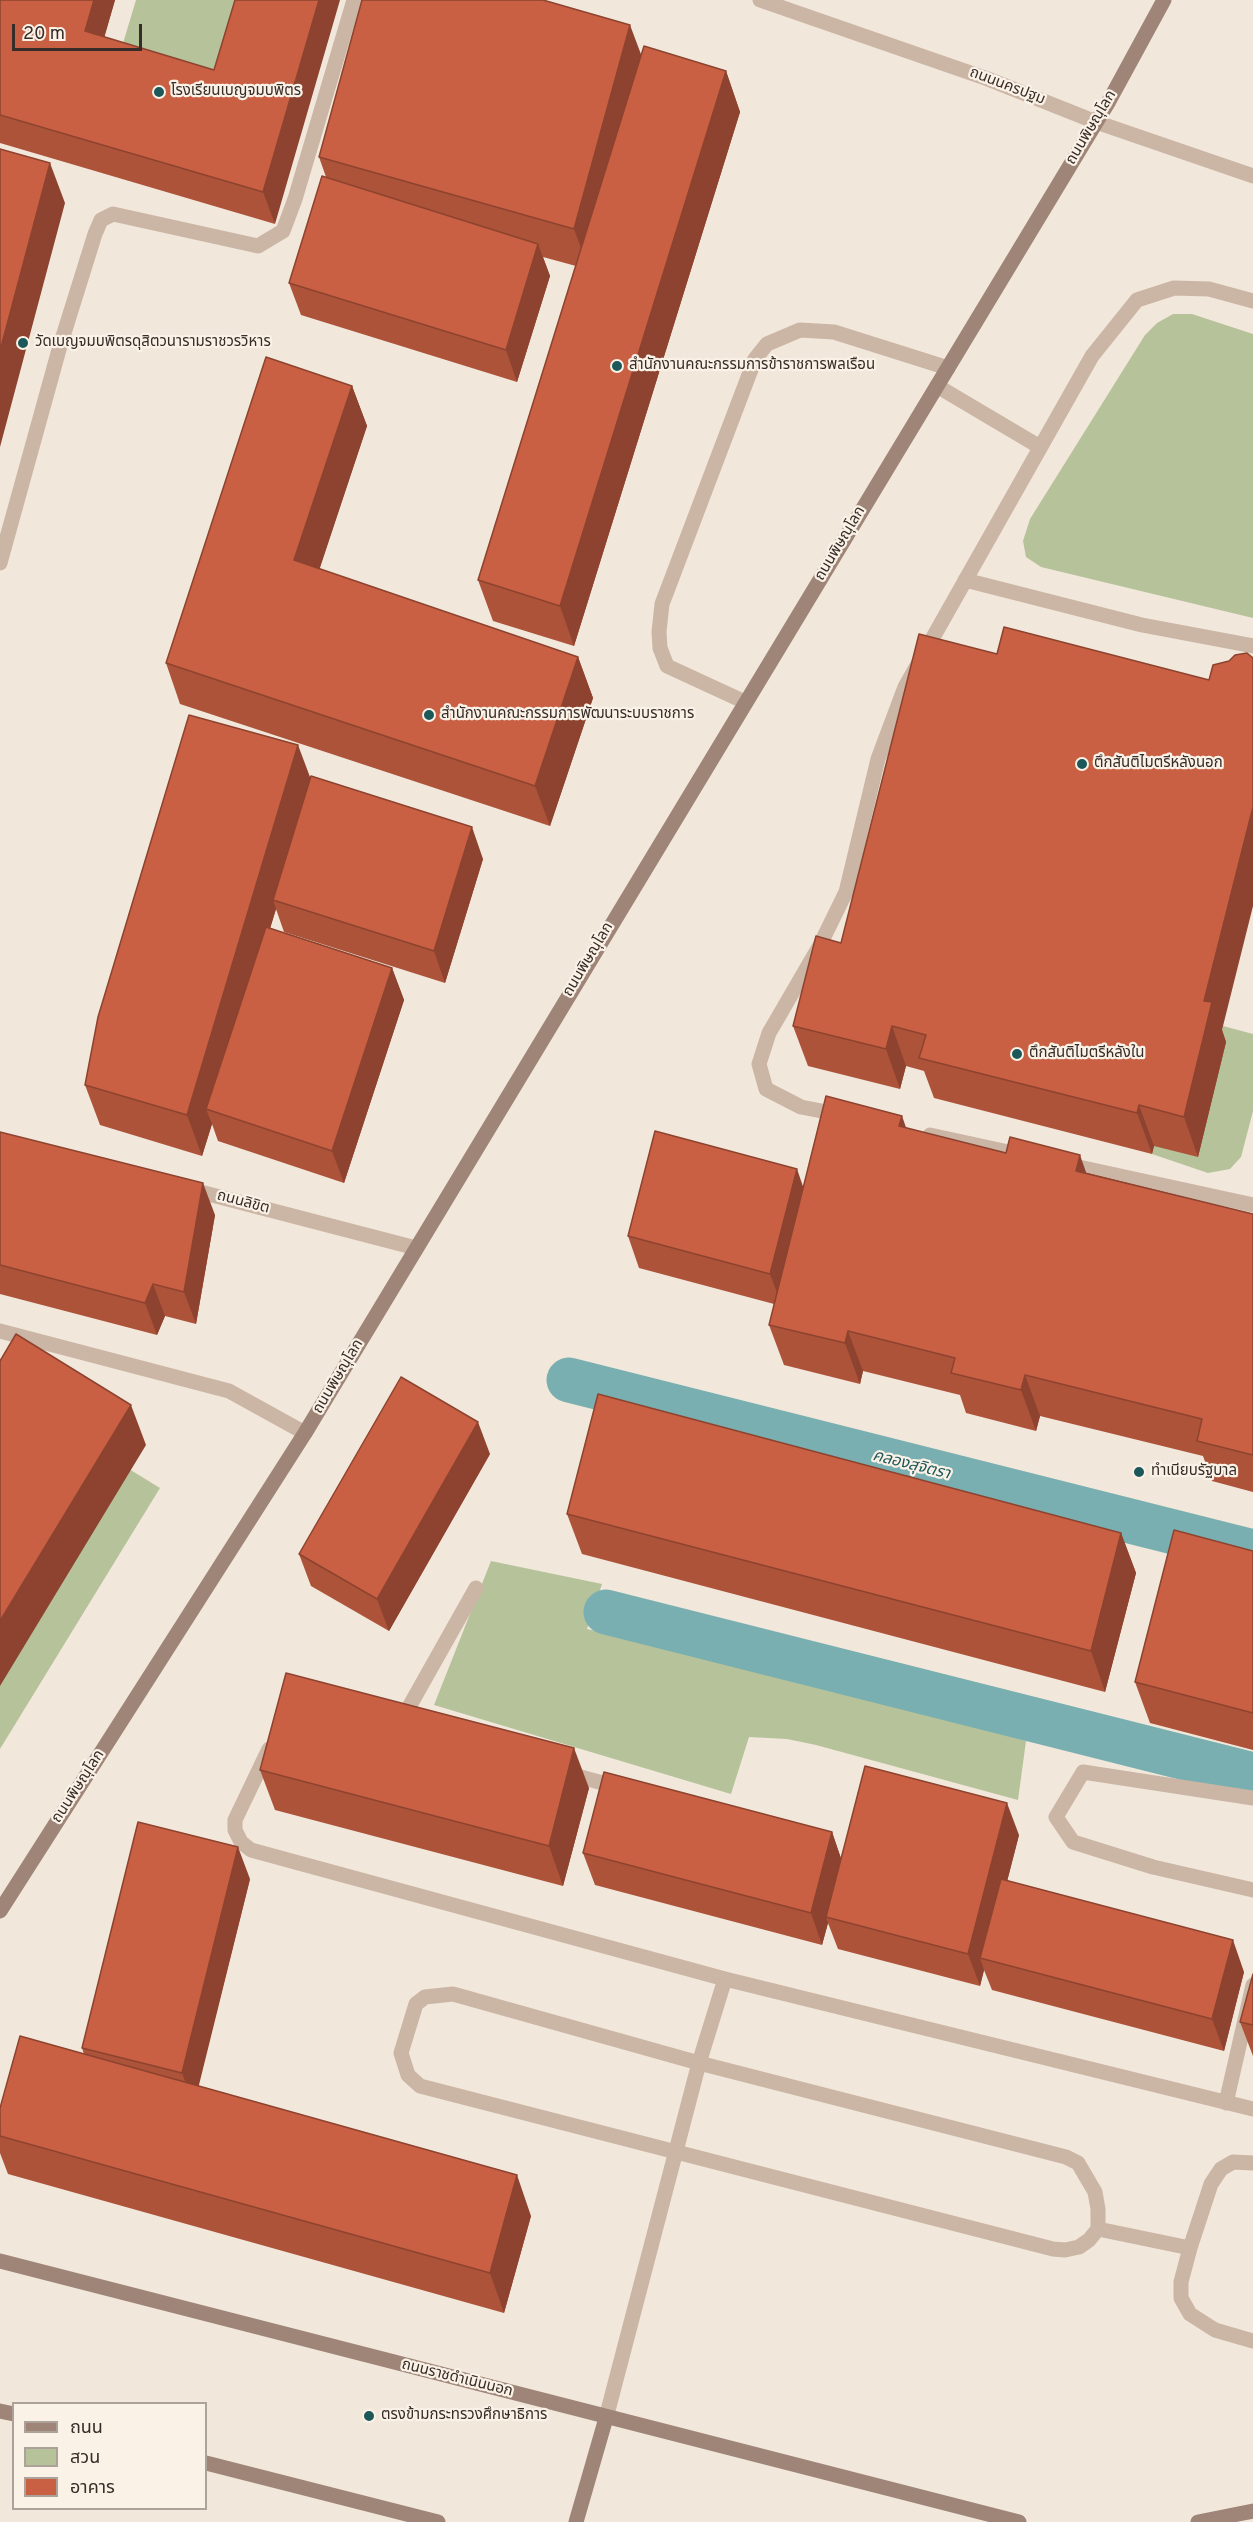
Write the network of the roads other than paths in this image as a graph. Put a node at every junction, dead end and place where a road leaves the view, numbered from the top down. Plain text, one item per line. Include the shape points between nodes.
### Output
1 (354, 0) edge
2 (760, 0) edge
3 (1164, 0) edge
4 (1096, 122) junction
5 (1253, 176) edge
6 (1253, 301) edge
7 (948, 368) junction
8 (937, 386) junction
9 (1040, 447) junction
10 (0, 563) edge
11 (964, 580) junction
12 (1253, 646) edge
13 (745, 702) junction
14 (859, 1119) edge
15 (917, 1132) edge
16 (169, 1183) edge
17 (1252, 1202) edge
18 (416, 1248) junction
19 (2, 1336) edge
20 (305, 1433) junction
21 (476, 1588) dead end
22 (397, 1728) edge
23 (276, 1735) edge
24 (557, 1771) edge
25 (637, 1792) edge
26 (1253, 1798) edge
27 (1253, 1890) edge
28 (0, 1911) edge
29 (725, 1980) junction
30 (1253, 1985) edge
31 (699, 2063) junction
32 (1226, 2103) junction
33 (1253, 2109) edge
34 (676, 2153) junction
35 (1253, 2163) edge
36 (1098, 2229) junction
37 (1190, 2248) junction
38 (0, 2261) edge
39 (1253, 2341) edge
40 (606, 2418) junction
41 (207, 2463) edge
42 (1253, 2511) edge
43 (428, 2521) edge
44 (576, 2522) edge
45 (1019, 2522) edge
46 (1198, 2522) edge

1 - 10 street via 283,231 258,246 113,214 101,220 60,346
2 - 4 street, ถนนนครปฐม via 988,79
3 - 4 main road, ถนนพิษณุโลก
4 - 5 street, ถนนนครปฐม
4 - 7 main road, ถนนพิษณุโลก
6 - 9 street via 1209,289 1174,288 1137,300 1092,356
7 - 8 main road, ถนนพิษณุโลก
7 - 13 street via 834,332 800,330 767,344 755,359 662,604 659,632 667,666
8 - 9 street
8 - 13 main road, ถนนพิษณุโลก
9 - 11 street
11 - 12 street via 1142,625
11 - 14 street via 905,687 878,759 846,892 769,1033 759,1064 766,1089 801,1107
13 - 18 main road, ถนนพิษณุโลก
15 - 17 street
16 - 18 street, ถนนลิขิต
18 - 20 main road, ถนนพิษณุโลก
19 - 20 street via 229,1391
20 - 28 main road, ถนนพิษณุโลก
21 - 22 street
23 - 29 street via 235,1820 241,1842 251,1850
24 - 25 street
26 - 27 street via 1083,1772 1056,1816 1073,1842 1153,1867
29 - 31 street
29 - 32 street
30 - 32 street
31 - 34 street
31 - 34 street via 453,1994 425,1997 416,2004 401,2053 408,2075 420,2086
31 - 36 street via 1066,2157 1078,2163 1095,2192
32 - 33 street
34 - 36 street via 1053,2248 1079,2247
34 - 40 street
35 - 37 street via 1233,2162 1221,2169 1211,2184
36 - 37 street
37 - 39 street via 1181,2290 1190,2314 1215,2330
38 - 40 main road, ถนนราชดำเนินนอก
40 - 44 main road
40 - 45 main road, ถนนราชดำเนินนอก
41 - 43 main road
42 - 46 main road

